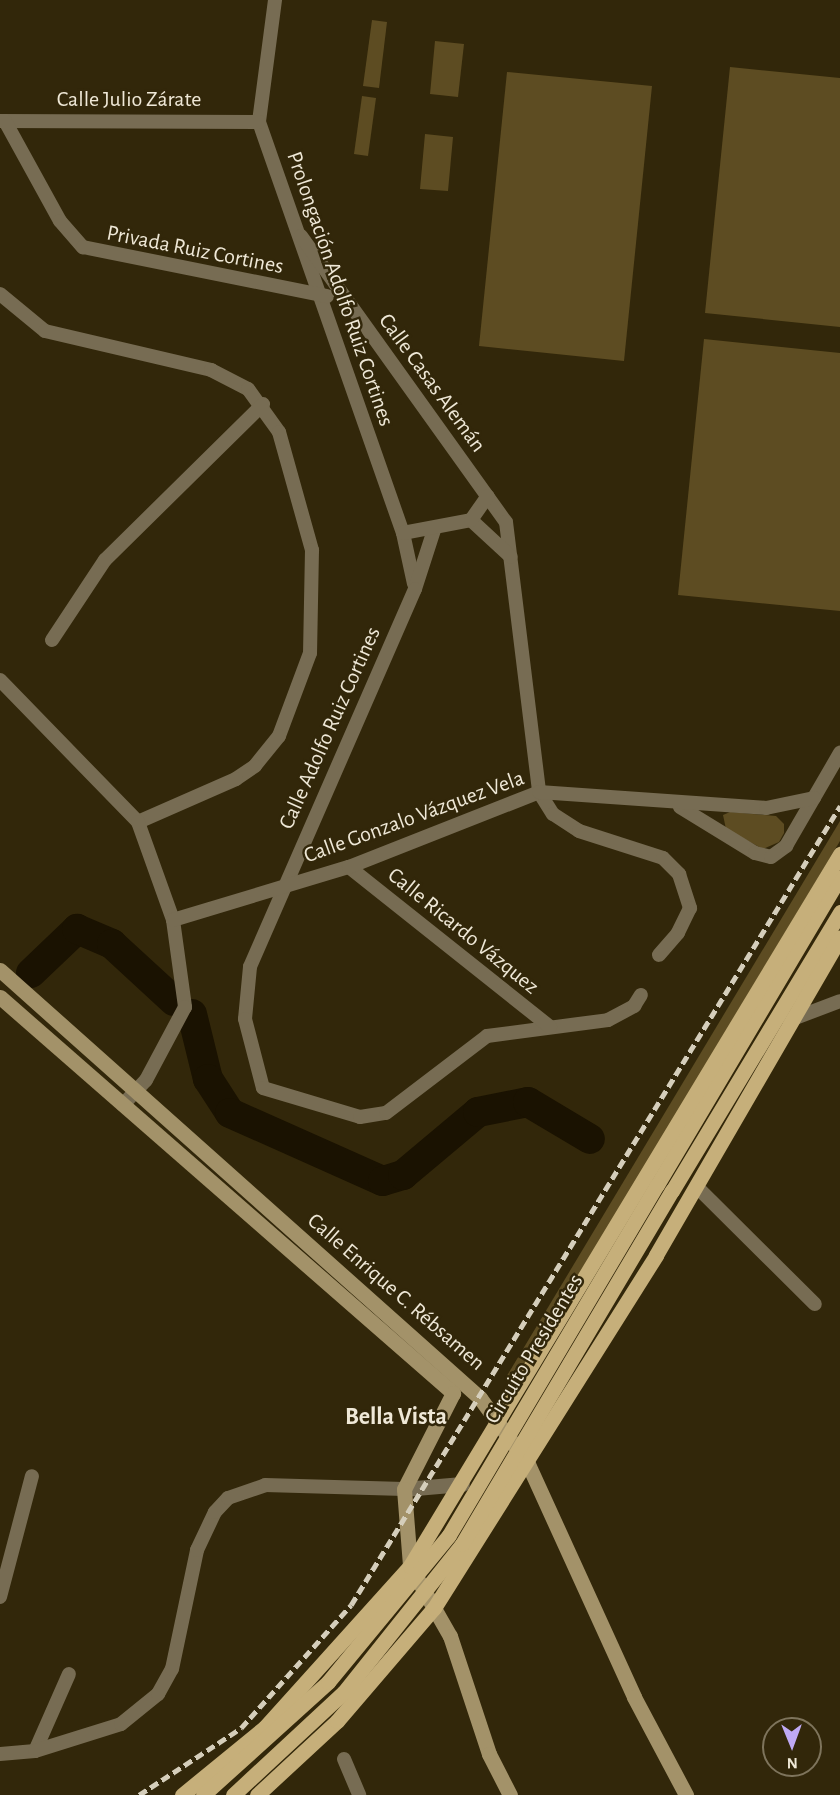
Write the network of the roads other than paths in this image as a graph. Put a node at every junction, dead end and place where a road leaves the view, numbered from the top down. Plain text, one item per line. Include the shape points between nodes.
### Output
1 (275, 0) edge
2 (2, 121) edge
3 (259, 122) junction
4 (301, 236) junction
5 (341, 293) junction
6 (0, 294) edge
7 (322, 297) junction
8 (263, 404) junction
9 (488, 496) junction
10 (471, 520) junction
11 (434, 530) junction
12 (403, 533) junction
13 (511, 557) junction
14 (415, 589) junction
15 (52, 640) dead end
16 (0, 681) edge
17 (840, 753) edge
18 (539, 792) junction
19 (814, 798) junction
20 (675, 805) junction
21 (138, 822) junction
22 (840, 854) edge
23 (350, 867) junction
24 (840, 877) edge
25 (284, 885) junction
26 (840, 912) edge
27 (172, 920) junction
28 (840, 938) edge
29 (659, 955) dead end
30 (0, 970) edge
31 (641, 995) dead end
32 (0, 998) edge
33 (840, 1001) edge
34 (790, 1020) junction
35 (550, 1027) junction
36 (135, 1093) junction
37 (123, 1105) junction
38 (697, 1187) junction
39 (616, 1229) junction
40 (656, 1255) junction
41 (583, 1286) junction
42 (815, 1304) dead end
43 (621, 1311) junction
44 (499, 1425) junction
45 (476, 1461) junction
46 (528, 1464) junction
47 (32, 1476) dead end
48 (462, 1484) junction
49 (404, 1489) junction
50 (410, 1566) junction
51 (0, 1597) edge
52 (434, 1608) junction
53 (366, 1620) junction
54 (400, 1652) junction
55 (69, 1674) dead end
56 (35, 1751) junction
57 (0, 1754) edge
58 (344, 1759) dead end
59 (182, 1795) edge
60 (203, 1795) edge
61 (233, 1795) edge
62 (257, 1795) edge
63 (359, 1795) edge
64 (510, 1795) edge
65 (686, 1795) edge

1 - 3 street, Prolongación Adolfo Ruiz Cortines
2 - 3 street, Calle Julio Zárate
2 - 7 street, Privada Ruiz Cortines via 60,221 83,247
3 - 4 street, Prolongación Adolfo Ruiz Cortines
4 - 5 street, Calle Casas Alemán
4 - 7 street, Prolongación Adolfo Ruiz Cortines
5 - 7 street, Privada Ruiz Cortines
5 - 9 street, Calle Casas Alemán
6 - 8 street via 45,332 211,370 234,380
7 - 12 street, Prolongación Adolfo Ruiz Cortines
8 - 15 street via 105,560
8 - 21 street via 279,432 312,550 310,653 287,720 255,766
9 - 10 street
9 - 13 street, Calle Casas Alemán via 506,522
10 - 11 street
10 - 13 street
11 - 12 street
11 - 14 street
12 - 14 street, Prolongación Adolfo Ruiz Cortines
13 - 18 street, Calle Casas Alemán
14 - 25 street, Calle Adolfo Ruiz Cortines
16 - 21 street
17 - 19 street
18 - 20 street, Calle Gonzalo Vázquez Vela
18 - 23 street, Calle Gonzalo Vázquez Vela
18 - 29 street via 553,814 579,831 663,858 679,874 690,908 678,933
19 - 20 street, Calle Gonzalo Vázquez Vela via 766,808
19 - 20 street, Calle Gonzalo Vázquez Vela via 786,846 771,856 755,854
21 - 27 street
22 - 39 main road via 782,941
23 - 25 street, Calle Gonzalo Vázquez Vela
23 - 35 street, Calle Ricardo Vázquez
24 - 60 main road, Circuito Presidentes, bridge via 449,1535 328,1682
25 - 27 street, Calle Gonzalo Vázquez Vela
25 - 35 street, Calle Adolfo Ruiz Cortines via 250,967 245,1019 263,1088 360,1118 386,1113 487,1036
26 - 61 main road, Circuito Presidentes, bridge via 462,1544 344,1692
27 - 36 street via 185,1007
28 - 34 main road
30 - 36 main road, Calle Enrique C. Rébsamen
31 - 35 street via 634,1006 608,1020
32 - 37 main road, Calle Enrique C. Rébsamen
33 - 34 street
34 - 38 main road
36 - 37 street
36 - 44 main road, Calle Enrique C. Rébsamen via 472,1389
37 - 49 main road, Calle Enrique C. Rébsamen via 448,1385 453,1401
38 - 40 main road
38 - 42 street
39 - 40 main road via 618,1244 627,1255 642,1260
39 - 41 main road
40 - 43 main road
41 - 43 main road via 597,1281 611,1284 620,1296
41 - 44 main road
43 - 46 main road
44 - 45 main road
44 - 46 main road, Calle Enrique C. Rébsamen
45 - 46 main road via 498,1456
45 - 48 main road
46 - 52 main road
46 - 65 main road, Calle Enrique C. Rébsamen via 634,1697
47 - 51 street
48 - 49 street
48 - 50 main road
49 - 50 main road
49 - 56 street via 265,1485 228,1498 215,1512 197,1551 172,1669 159,1694 121,1724
50 - 52 main road
50 - 53 main road
52 - 54 main road
52 - 64 main road via 450,1635 489,1754
53 - 54 main road via 386,1613 401,1618 406,1634
53 - 59 main road via 265,1727
54 - 62 main road via 337,1721
55 - 56 street
56 - 57 street
58 - 63 street

